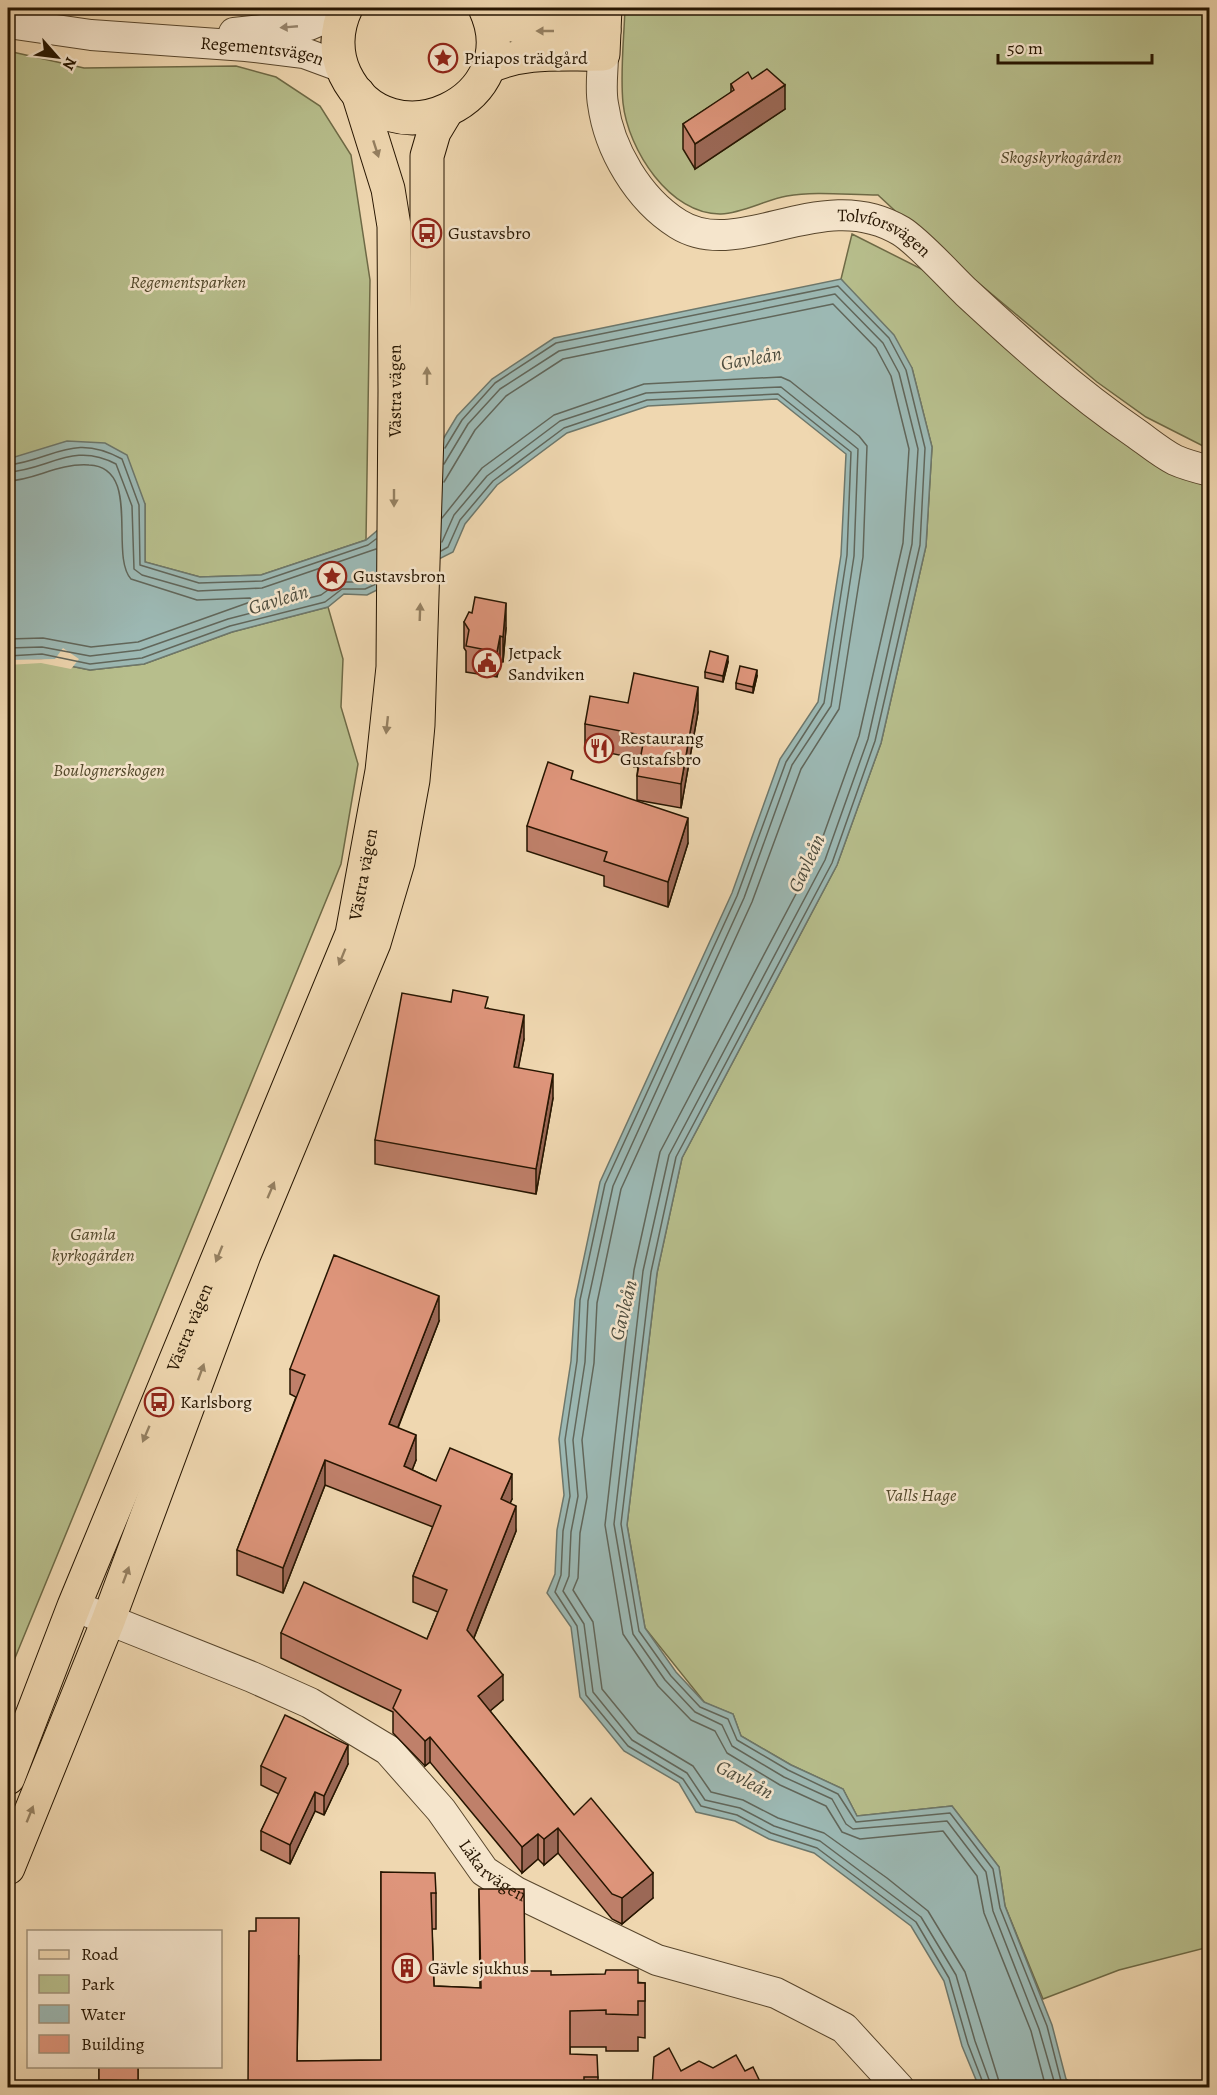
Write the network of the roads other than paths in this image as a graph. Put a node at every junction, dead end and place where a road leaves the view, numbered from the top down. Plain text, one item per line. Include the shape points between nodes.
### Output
1 (345, 9) edge
2 (487, 12) edge
3 (8, 23) edge
4 (604, 31) edge
5 (182, 43) junction
6 (488, 67) junction
7 (350, 80) junction
8 (446, 112) junction
9 (1209, 471) edge
10 (405, 669) junction
11 (74, 1606) junction
12 (108, 1621) junction
13 (8, 1778) edge
14 (8, 1868) edge
15 (900, 2088) edge

1 -> 5 street, Regementsvägen via 309,25
1 - 7 main road, Västra vägen via 338,38
4 -> 2 main road via 530,31 511,26
2 - 6 main road via 492,51
3 - 5 street, Regementsvägen
4 - 6 main road
4 - 9 street, Tolvforsvägen via 602,103 616,152 637,185 677,224 700,234 722,237 813,217 857,214 902,231 1011,334 1096,407 1175,460
5 - 7 street, Regementsvägen via 304,53
6 - 8 main road via 472,94
7 - 8 main road via 373,106 390,114 418,118
7 -> 10 main road, Västra vägen via 388,189 394,226 394,440
10 -> 8 main road, Västra vägen via 427,434 428,156 434,132
10 -> 11 main road, Västra vägen via 352,934
12 -> 10 main road, Västra vägen via 244,1255 374,943 398,862 413,780 418,725
11 - 12 street
11 - 13 main road, Västra vägen
14 -> 12 main road, Västra vägen
12 - 15 street, Läkarvägen via 310,1702 388,1750 441,1810 484,1871 516,1892 657,1960 776,1993 844,2028

